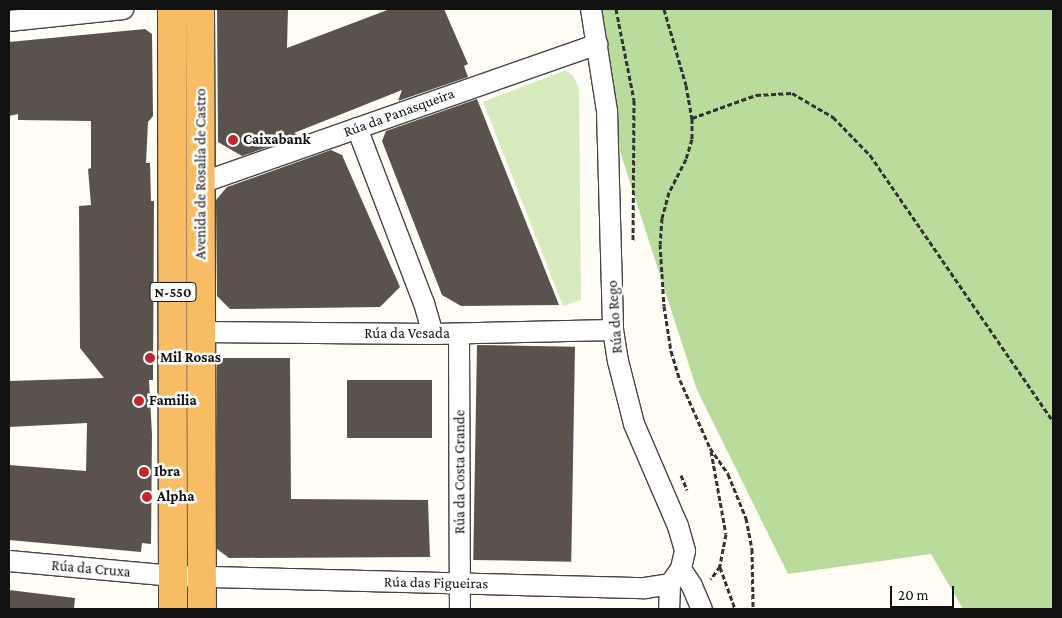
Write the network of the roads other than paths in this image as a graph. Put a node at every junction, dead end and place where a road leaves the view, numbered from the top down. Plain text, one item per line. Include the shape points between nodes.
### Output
1 (123, 9) edge
2 (172, 9) edge
3 (200, 9) edge
4 (591, 9) edge
5 (9, 21) edge
6 (597, 44) junction
7 (357, 128) junction
8 (201, 183) junction
9 (613, 330) junction
10 (200, 332) junction
11 (434, 334) junction
12 (459, 334) junction
13 (9, 561) edge
14 (173, 576) junction
15 (202, 576) junction
16 (676, 577) junction
17 (460, 584) junction
18 (173, 609) edge
19 (202, 609) edge
20 (460, 609) edge
21 (670, 609) edge
22 (702, 609) edge

1 - 5 street
2 - 14 highway, Avenida de Rosalía de Castro / N-550
3 - 8 highway, Avenida de Rosalía de Castro / N-550
4 - 6 street, Rúa do Rego
6 - 7 street, Rúa da Panasqueira
6 - 9 street, Rúa do Rego via 607,111
7 - 8 street, Rúa da Panasqueira
7 - 11 street
8 - 10 highway, Avenida de Rosalía de Castro / N-550
9 - 12 street, Rúa da Vesada
9 - 16 street, Rúa do Rego via 634,424 683,540 684,561
10 - 11 street, Rúa da Vesada
10 - 15 highway, Avenida de Rosalía de Castro / N-550
11 - 12 street, Rúa da Vesada
12 - 17 street, Rúa da Costa Grande
13 - 14 street, Rúa da Cruxa
14 - 15 street, Rúa da Cruxa
14 - 18 highway, Avenida de Rosalía de Castro / N-550
15 - 17 street, Rúa das Figueiras
15 - 19 highway, Avenida de Rosalía de Castro / N-550
16 - 17 street, Rúa das Figueiras via 645,588
16 - 21 street, Rúa do Rego
16 - 22 street via 692,586
17 - 20 street, Rúa da Costa Grande

